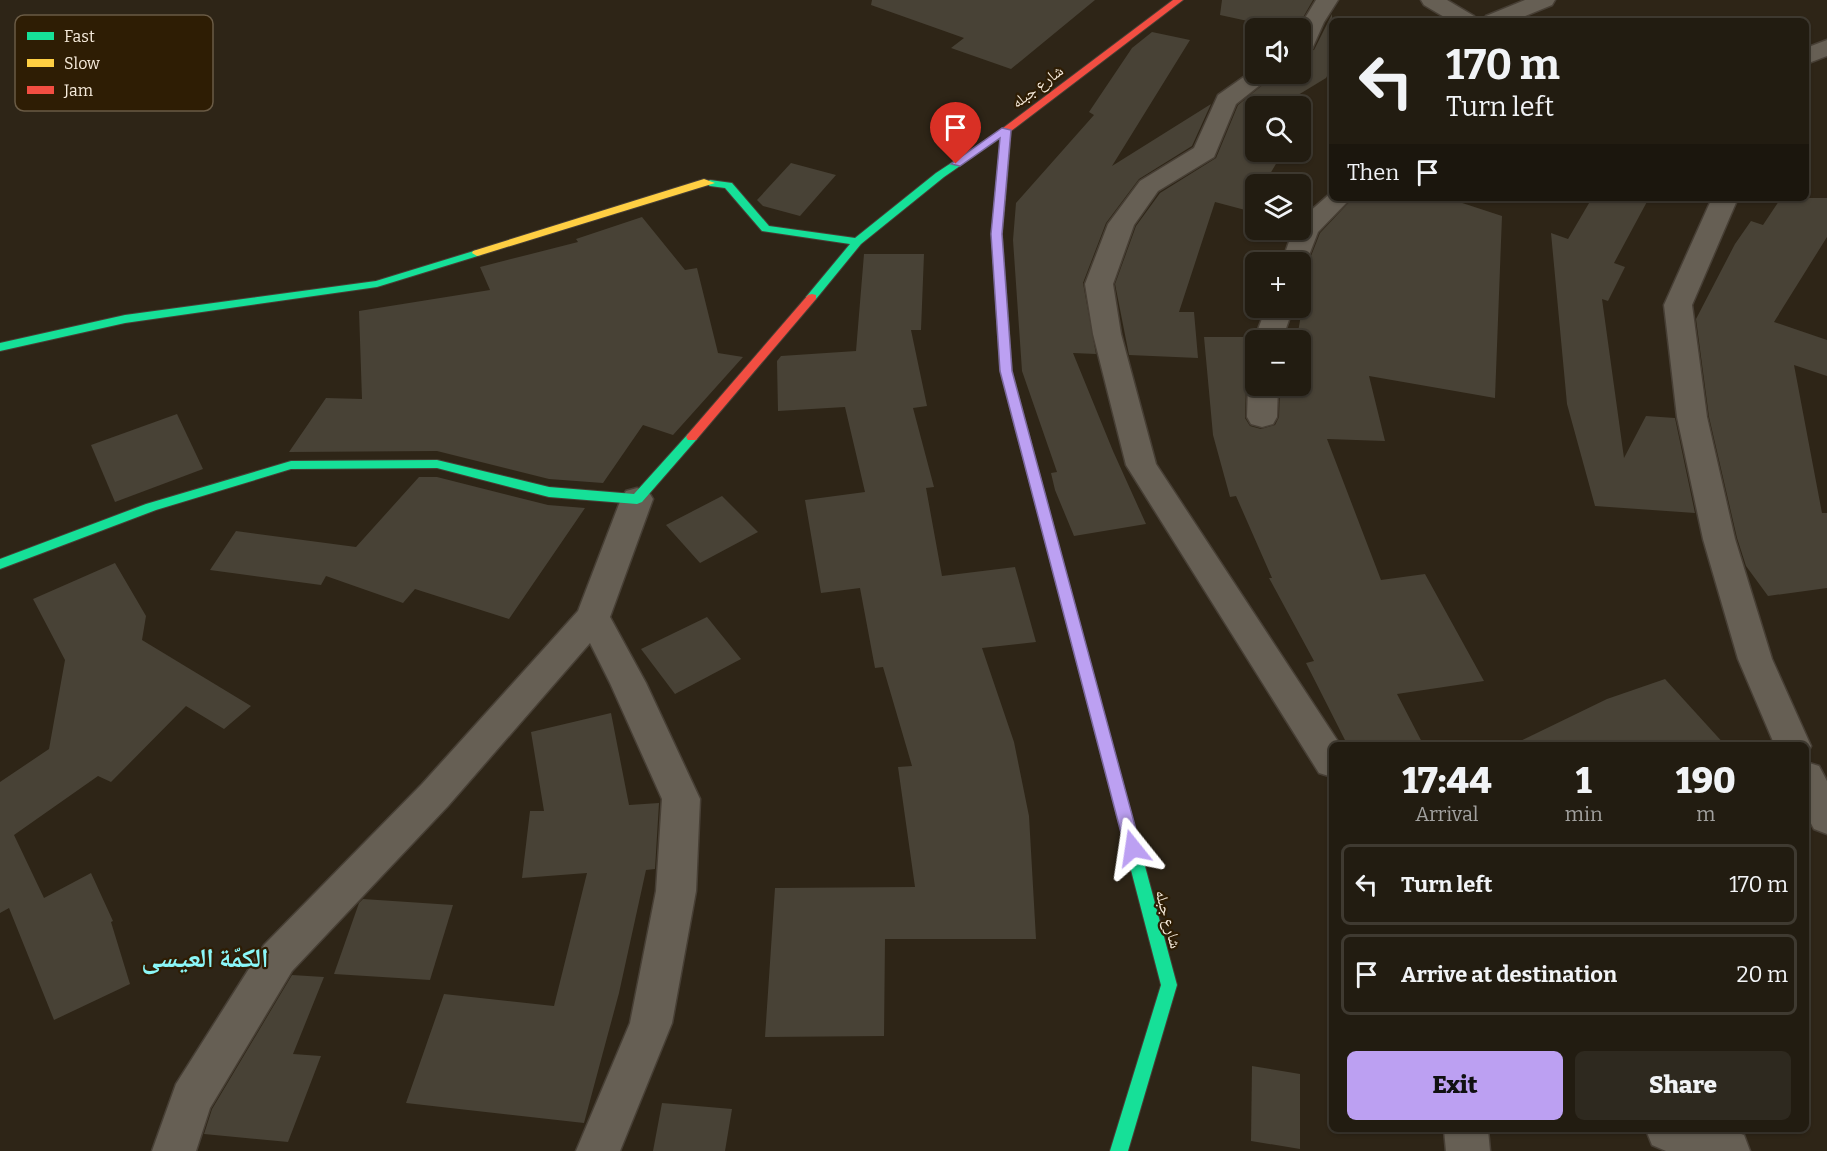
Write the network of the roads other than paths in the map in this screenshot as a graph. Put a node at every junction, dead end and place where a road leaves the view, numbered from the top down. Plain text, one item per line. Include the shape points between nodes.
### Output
1 (1179, 0) edge
2 (1328, 0) edge
3 (1432, 0) edge
4 (1544, 0) edge
5 (1461, 18) edge
6 (1501, 18) edge
7 (1311, 26) edge
8 (1329, 41) edge
9 (1311, 44) edge
10 (1827, 47) edge
11 (1809, 56) edge
12 (1809, 58) edge
13 (1827, 63) edge
14 (1249, 84) edge
15 (1006, 130) junction
16 (1335, 201) edge
17 (1724, 201) edge
18 (857, 242) junction
19 (1298, 252) edge
20 (0, 347) edge
21 (1263, 396) edge
22 (1262, 417) dead end
23 (636, 499) junction
24 (0, 564) edge
25 (593, 618) junction
26 (1790, 742) edge
27 (1329, 757) edge
28 (1809, 783) edge
29 (1827, 818) edge
30 (1466, 1132) edge
31 (1674, 1132) edge
32 (174, 1151) edge
33 (598, 1151) edge
34 (1119, 1151) edge
35 (1468, 1151) edge
36 (1728, 1151) edge

1 - 15 street, شارع جبله
2 - 7 street
3 - 5 street
4 - 6 street
8 - 9 street
10 - 11 street
12 - 13 street
14 - 27 street via 1226,100 1205,152 1149,186 1121,224 1100,284 1107,334 1141,465
15 - 18 street via 940,175
15 - 34 street, شارع جبله via 997,234 1006,371 1169,985
16 - 19 street via 1306,229
17 - 26 street via 1678,305 1692,417 1719,538 1755,659
18 - 20 street via 766,228 728,185 704,182 377,284 125,319
18 - 23 street via 776,342
21 - 22 street
23 - 24 street via 549,492 436,464 291,465 151,507
23 - 25 street
25 - 32 street via 435,795 278,958 192,1099
25 - 33 street via 628,683 681,799 676,891 651,1023
28 - 29 street
30 - 35 street
31 - 36 street

